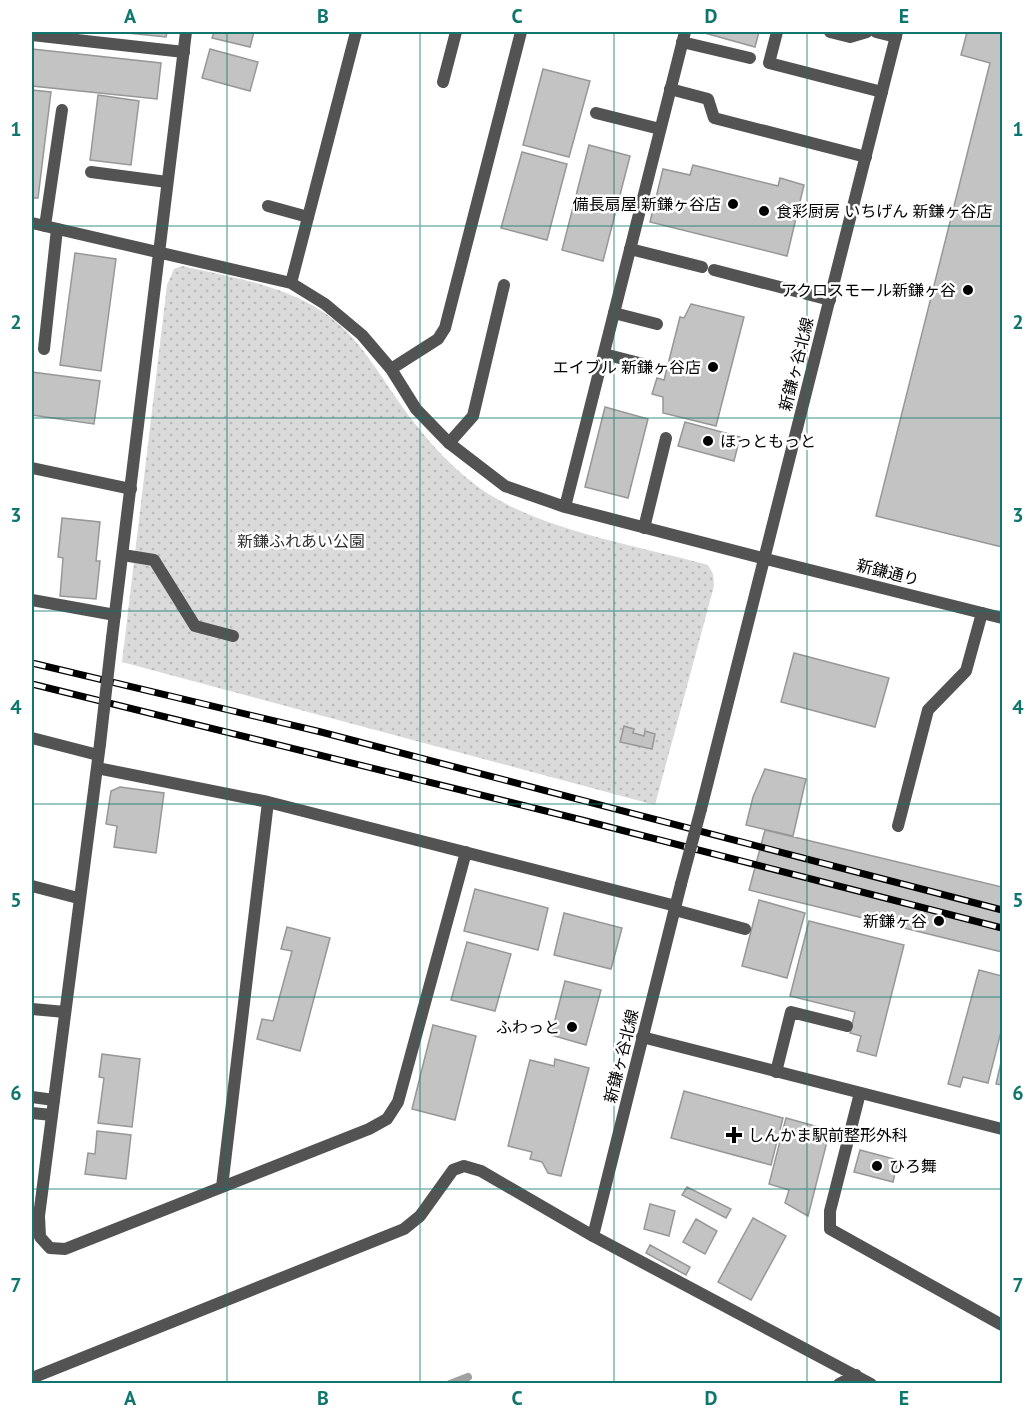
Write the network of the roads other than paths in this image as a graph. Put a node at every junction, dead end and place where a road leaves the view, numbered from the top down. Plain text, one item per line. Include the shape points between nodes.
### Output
1 (186, 32) edge
2 (356, 32) edge
3 (456, 32) edge
4 (521, 32) edge
5 (777, 32) edge
6 (830, 32) edge
7 (867, 32) edge
8 (876, 32) edge
9 (897, 34) edge
10 (32, 35) edge
11 (683, 37) edge
12 (184, 52) junction
13 (750, 58) dead end
14 (443, 82) dead end
15 (670, 89) junction
16 (882, 92) junction
17 (62, 110) dead end
18 (596, 113) dead end
19 (660, 129) junction
20 (866, 157) junction
21 (91, 172) dead end
22 (167, 182) junction
23 (268, 206) dead end
24 (308, 217) junction
25 (32, 223) edge
26 (45, 226) junction
27 (57, 229) junction
28 (630, 249) junction
29 (158, 253) junction
30 (291, 284) junction
31 (504, 285) dead end
32 (830, 300) junction
33 (614, 313) junction
34 (657, 324) dead end
35 (44, 349) dead end
36 (603, 354) junction
37 (647, 365) dead end
38 (391, 369) junction
39 (666, 438) dead end
40 (449, 443) junction
41 (32, 468) edge
42 (131, 489) junction
43 (565, 507) junction
44 (644, 528) junction
45 (123, 555) junction
46 (766, 558) junction
47 (32, 600) edge
48 (982, 613) junction
49 (115, 615) junction
50 (1002, 618) edge
51 (234, 636) dead end
52 (32, 738) edge
53 (98, 756) junction
54 (268, 802) junction
55 (898, 826) dead end
56 (466, 852) junction
57 (32, 886) edge
58 (78, 898) junction
59 (675, 908) junction
60 (746, 929) dead end
61 (32, 1008) edge
62 (65, 1012) junction
63 (847, 1026) dead end
64 (642, 1037) junction
65 (776, 1072) junction
66 (860, 1094) junction
67 (32, 1097) edge
68 (54, 1100) junction
69 (32, 1113) edge
70 (52, 1115) junction
71 (1002, 1129) edge
72 (222, 1187) junction
73 (35, 1215) edge
74 (593, 1236) junction
75 (1002, 1325) edge
76 (856, 1375) junction
77 (32, 1378) edge
78 (839, 1383) edge
79 (871, 1383) edge

1 - 12 street
2 - 24 street
3 - 14 street
4 - 38 street via 445,328 438,339
5 - 16 street via 769,63
6 - 7 street via 850,37
8 - 9 street
9 - 16 street, 新鎌ヶ谷北線
10 - 12 street
11 - 13 street
11 - 15 street
12 - 22 street
15 - 19 street
15 - 20 street via 708,99 714,118
16 - 20 street, 新鎌ヶ谷北線
17 - 26 street
18 - 19 street
19 - 28 street
20 - 32 street, 新鎌ヶ谷北線
21 - 22 street
22 - 29 street
23 - 24 street
24 - 30 street
25 - 26 street, 新鎌通り
26 - 27 street, 新鎌通り
27 - 29 street, 新鎌通り
27 - 35 street
28 - 32 street
28 - 33 street
29 - 30 street, 新鎌通り
29 - 42 street
30 - 38 street, 新鎌通り via 325,304 362,335
31 - 40 street via 473,416
32 - 46 street, 新鎌ヶ谷北線
33 - 34 street
33 - 36 street
36 - 37 street
36 - 43 street
38 - 40 street, 新鎌通り via 416,409
39 - 44 street
40 - 43 street, 新鎌通り via 505,486
41 - 42 street
42 - 45 street
43 - 44 street, 新鎌通り
44 - 46 street, 新鎌通り
45 - 49 street
45 - 51 street via 154,560 195,626
46 - 48 street, 新鎌通り
46 - 59 street, 新鎌ヶ谷北線, bridge
47 - 49 street
48 - 50 street, 新鎌通り
48 - 55 street via 966,671 928,710
49 - 53 street, bridge
52 - 53 street
53 - 54 street
53 - 58 street
54 - 56 street
54 - 72 street
56 - 59 street
56 - 72 street via 398,1102 387,1119
57 - 58 street
58 - 62 street
59 - 60 street
59 - 64 street, 新鎌ヶ谷北線
61 - 62 street
62 - 68 street
63 - 65 street via 791,1012
64 - 65 street
64 - 74 street, 新鎌ヶ谷北線
65 - 66 street
66 - 71 street
66 - 75 street via 830,1211 830,1228
67 - 68 street
68 - 70 street
69 - 70 street
70 - 73 street
72 - 73 street via 65,1249 50,1248 40,1237
74 - 76 street
74 - 77 street via 481,1171 464,1166 453,1170 420,1216 404,1229
76 - 78 street
76 - 79 street

